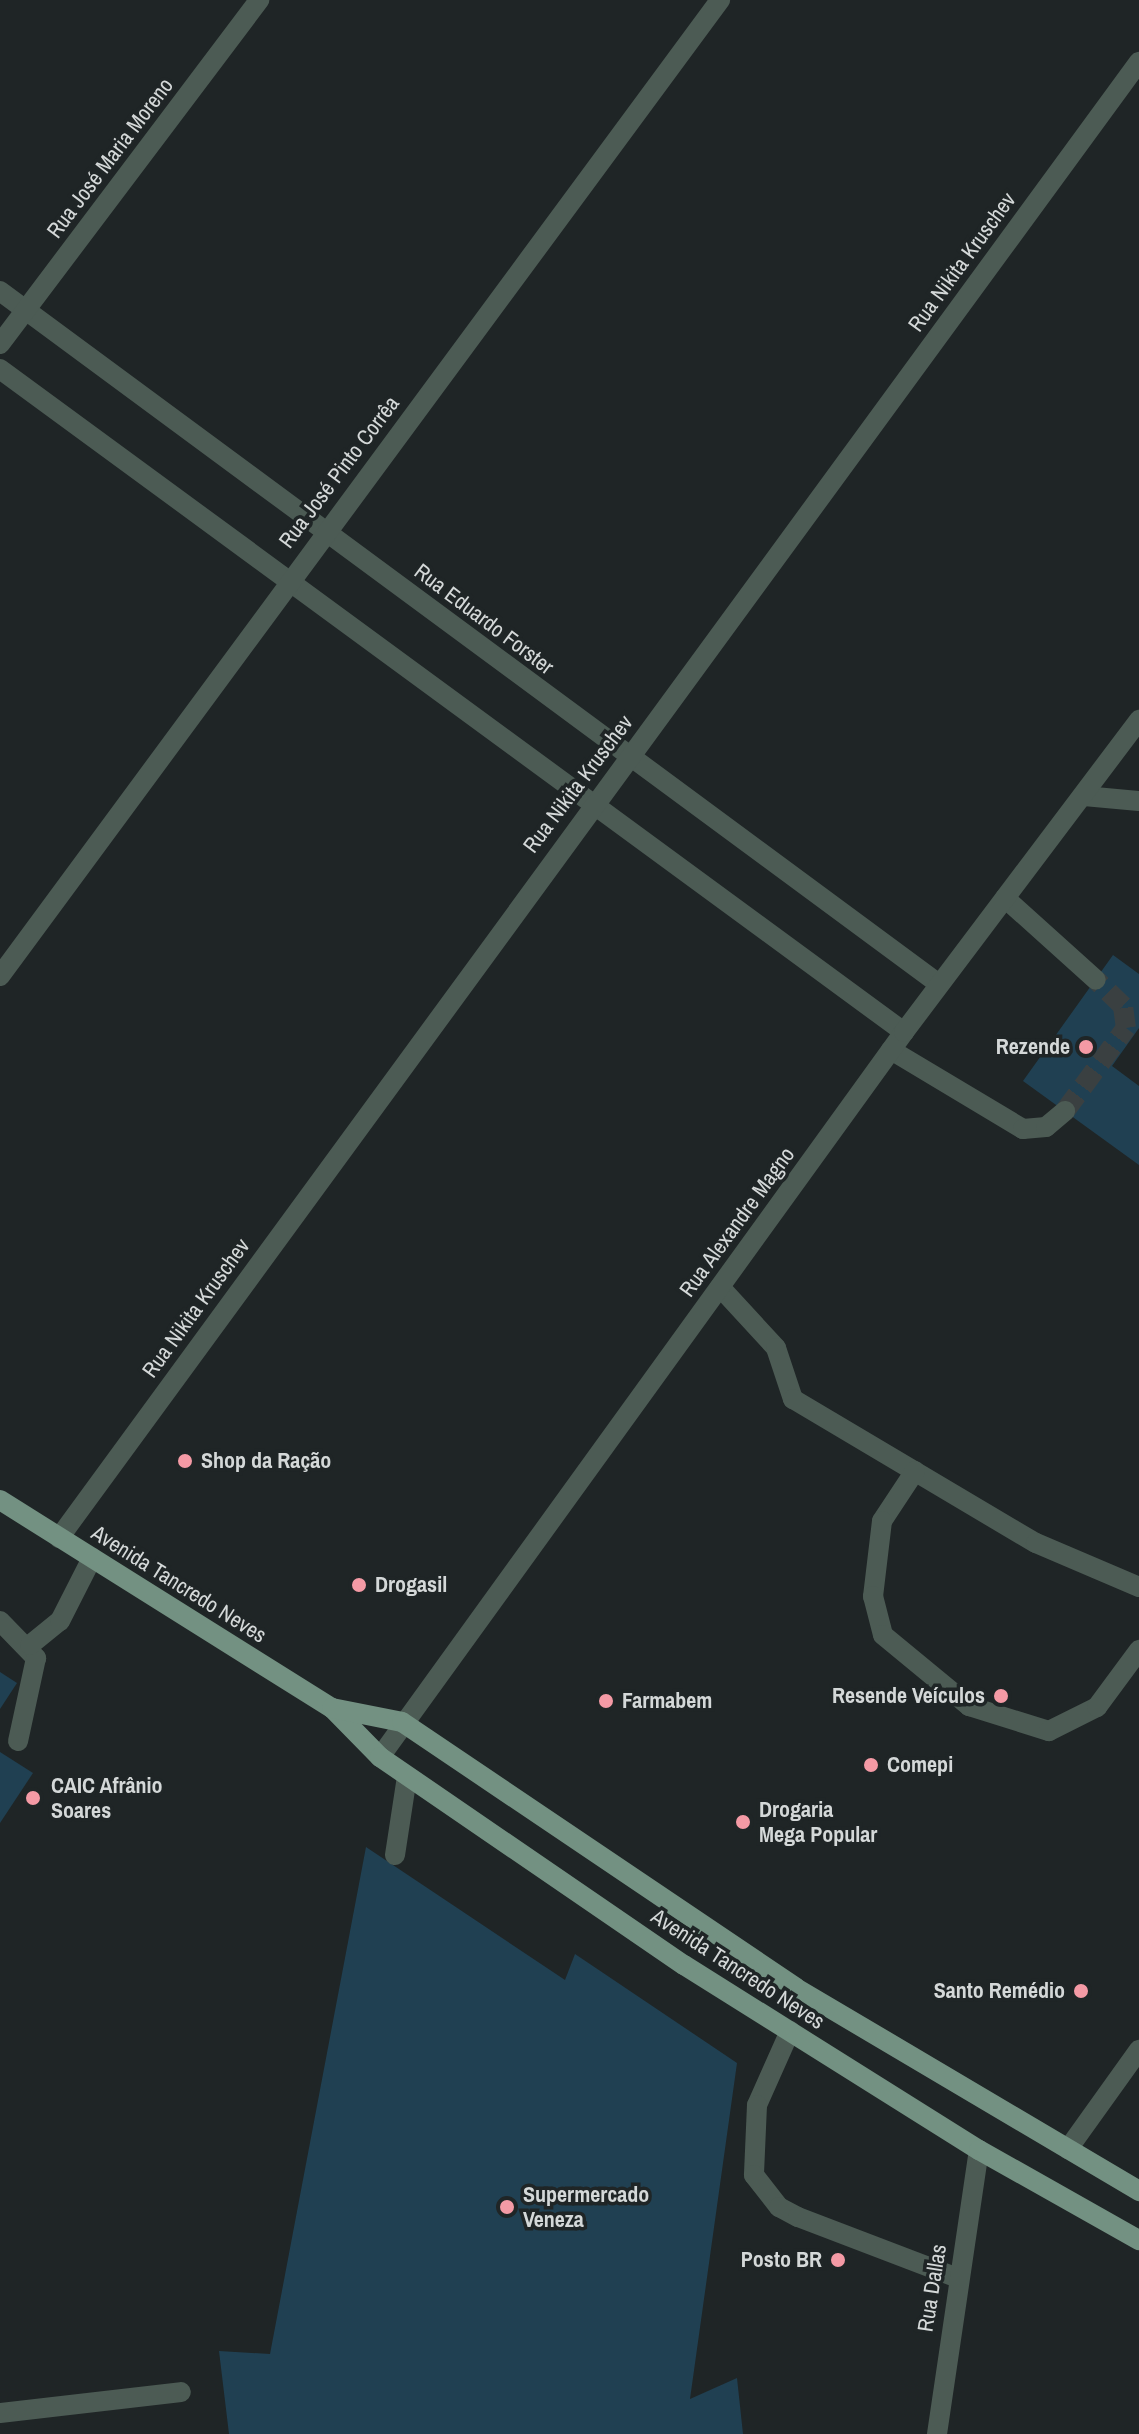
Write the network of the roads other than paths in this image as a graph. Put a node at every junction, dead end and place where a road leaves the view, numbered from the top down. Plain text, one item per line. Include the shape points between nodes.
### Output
1 (259, 0) edge
2 (720, 0) edge
3 (1139, 62) edge
4 (0, 291) edge
5 (27, 310) junction
6 (0, 344) edge
7 (0, 369) edge
8 (326, 531) junction
9 (286, 582) junction
10 (1139, 720) edge
11 (629, 756) junction
12 (1084, 796) junction
13 (595, 799) junction
14 (1139, 801) edge
15 (1005, 898) junction
16 (0, 976) edge
17 (1096, 980) tunnel mouth
18 (939, 984) junction
19 (904, 1032) junction
20 (891, 1050) junction
21 (1065, 1111) tunnel mouth
22 (720, 1287) junction
23 (915, 1471) junction
24 (0, 1500) edge
25 (59, 1538) junction
26 (92, 1558) junction
27 (1139, 1587) edge
28 (0, 1621) edge
29 (30, 1645) junction
30 (1139, 1650) edge
31 (332, 1708) junction
32 (402, 1722) junction
33 (18, 1741) dead end
34 (380, 1757) junction
35 (407, 1777) junction
36 (395, 1855) dead end
37 (790, 2031) junction
38 (1139, 2050) edge
39 (1068, 2149) junction
40 (979, 2150) junction
41 (1139, 2191) edge
42 (1139, 2240) edge
43 (958, 2278) junction
44 (181, 2392) dead end
45 (0, 2413) edge
46 (937, 2434) edge

1 - 5 street, Rua José Maria Moreno
2 - 8 street, Rua José Pinto Corrêa
3 - 11 street, Rua Nikita Kruschev
4 - 5 street, Rua Eduardo Forster
5 - 6 street, Rua José Maria Moreno
5 - 8 street, Rua Eduardo Forster
7 - 9 street
8 - 9 street, Rua José Pinto Corrêa
8 - 11 street, Rua Eduardo Forster
9 - 13 street
9 - 16 street, Rua José Pinto Corrêa
10 - 12 street, Rua Alexandre Magno
11 - 13 street, Rua Nikita Kruschev
11 - 18 street, Rua Eduardo Forster
12 - 14 street
12 - 15 street, Rua Alexandre Magno
13 - 19 street
13 - 25 street, Rua Nikita Kruschev
15 - 17 street
15 - 18 street, Rua Alexandre Magno
18 - 19 street, Rua Alexandre Magno
19 - 20 street, Rua Alexandre Magno
20 - 21 street via 1023,1129 1046,1127
20 - 22 street, Rua Alexandre Magno
22 - 23 street via 776,1348 793,1399
22 - 32 street, Rua Alexandre Magno
23 - 27 street via 1036,1543
23 - 30 street via 882,1521 873,1596 883,1635 969,1706 1049,1731 1097,1707
24 - 25 main road, Avenida Tancredo Neves
25 - 26 main road, Avenida Tancredo Neves
26 - 29 street via 60,1621
26 - 31 main road, Avenida Tancredo Neves
28 - 29 street
29 - 33 street via 34,1681
31 - 32 main road, Avenida Tancredo Neves
31 - 34 main road, Avenida Tancredo Neves
32 - 34 street, Rua Alexandre Magno
32 - 39 main road, Avenida Tancredo Neves via 796,1988
34 - 35 main road, Avenida Tancredo Neves
35 - 36 street
35 - 37 main road, Avenida Tancredo Neves
37 - 40 main road, Avenida Tancredo Neves
37 - 43 street via 757,2105 754,2175 779,2207 798,2217
38 - 39 street
39 - 41 main road, Avenida Tancredo Neves
40 - 42 main road, Avenida Tancredo Neves
40 - 43 street, Rua Dallas
43 - 46 street, Rua Dallas
44 - 45 street

